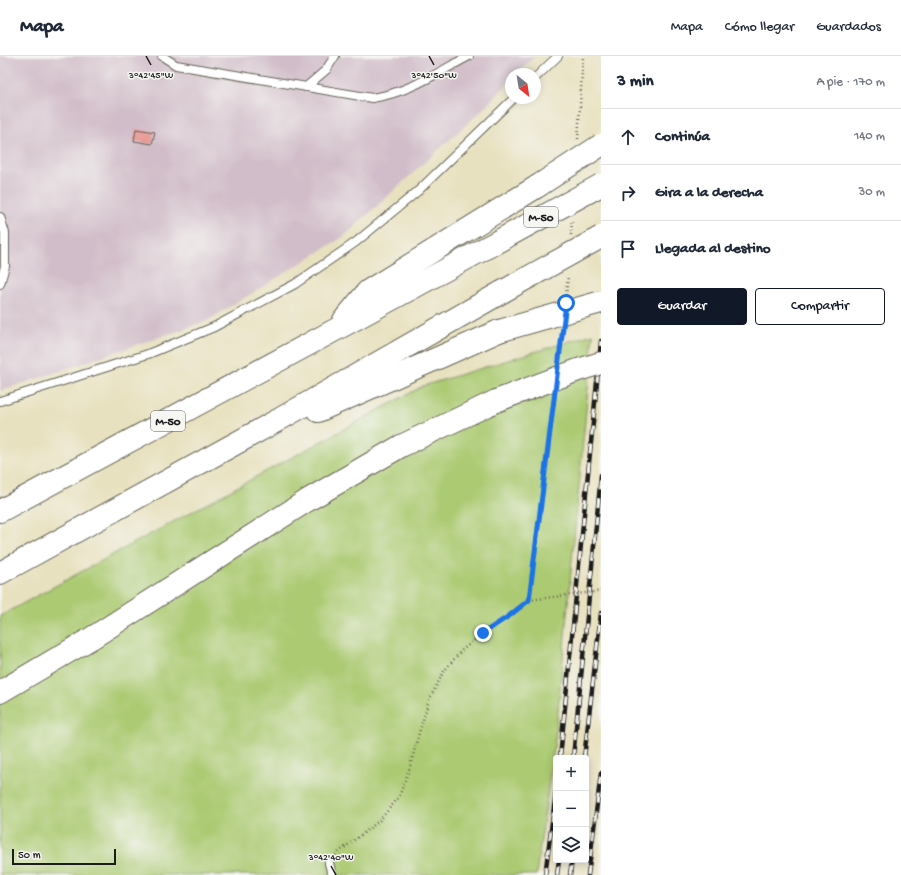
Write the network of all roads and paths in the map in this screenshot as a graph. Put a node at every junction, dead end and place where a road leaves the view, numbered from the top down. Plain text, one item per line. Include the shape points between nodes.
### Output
1 (162, 56) edge
2 (334, 56) edge
3 (469, 56) edge
4 (558, 56) edge
5 (584, 56) edge
6 (541, 72) edge
7 (306, 87) junction
8 (508, 104) edge
9 (577, 144) dead end
10 (601, 145) edge
11 (601, 185) edge
12 (572, 215) dead end
13 (0, 217) edge
14 (601, 238) edge
15 (570, 239) dead end
16 (568, 271) dead end
17 (0, 284) edge
18 (601, 302) edge
19 (566, 303) dead end
20 (563, 326) dead end
21 (335, 330) junction
22 (601, 363) edge
23 (558, 365) dead end
24 (554, 397) dead end
25 (0, 401) edge
26 (280, 419) junction
27 (0, 511) edge
28 (0, 573) edge
29 (601, 591) edge
30 (529, 600) junction
31 (0, 692) edge
32 (329, 863) joint
33 (332, 875) edge

1 - 7 lane via 176,65
2 - 7 lane via 326,70
3 - 7 lane via 404,91 389,96 372,98
4 - 6 lane
5 - 9 path
8 - 25 lane via 418,191 356,242 295,284 214,327 148,354
10 - 21 highway, bridge via 368,291
11 - 21 highway, M-50, bridge
12 - 15 path
13 - 17 lane via 5,233 5,266
14 - 26 highway, bridge
16 - 19 path
18 - 26 highway, bridge via 499,331 320,410
20 - 23 path
21 - 27 highway, M-50
22 - 31 highway, bridge via 496,401 401,446 308,500 94,636
24 - 30 path
26 - 28 highway
29 - 30 path, bridge
30 - 32 path via 461,651 444,672 429,700 399,797 379,821 336,853
32 - 33 lane

